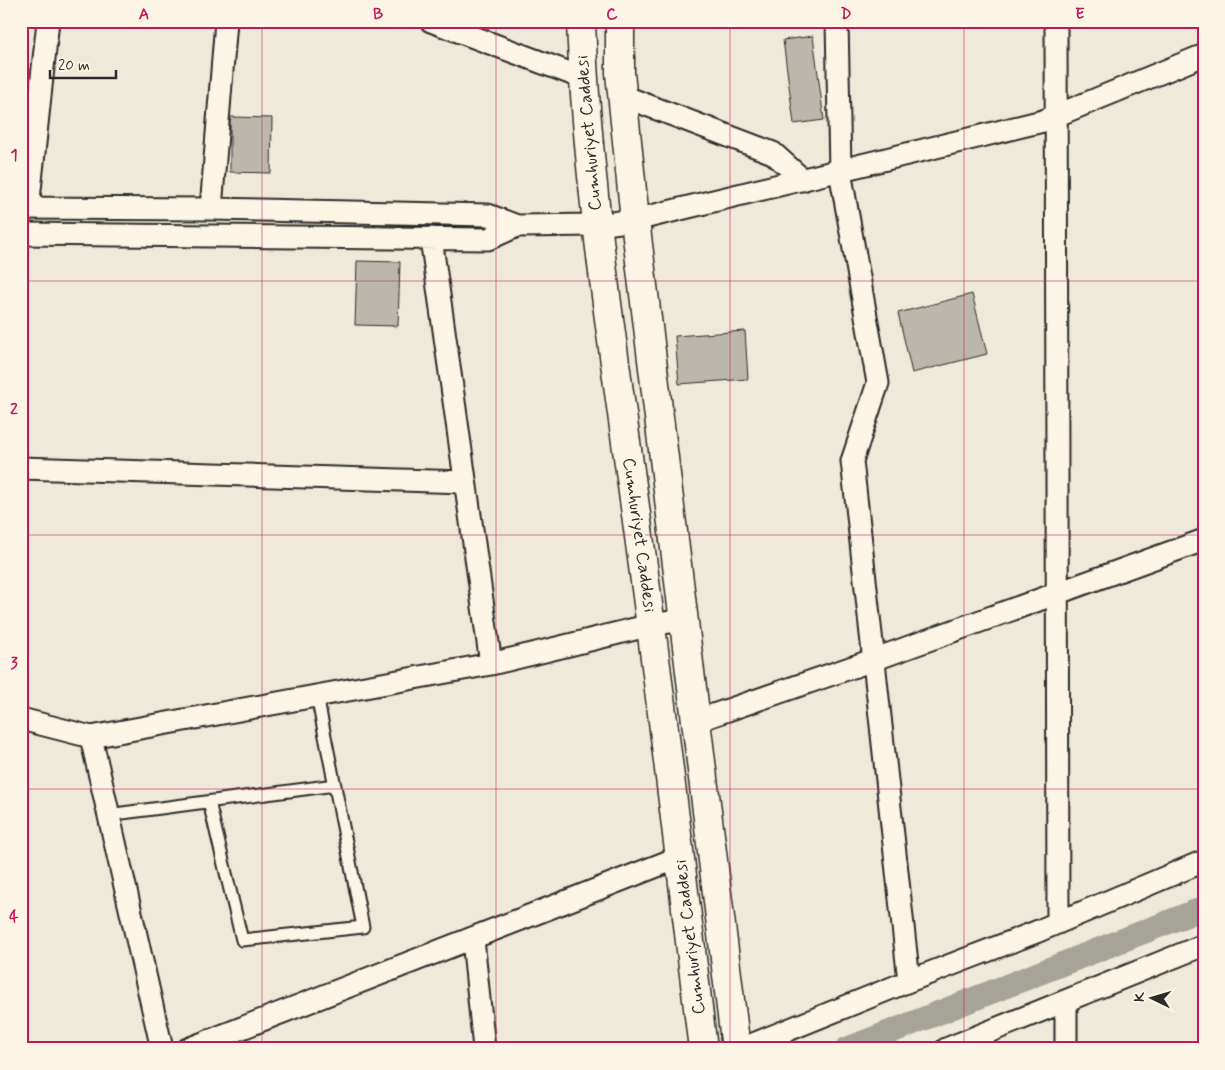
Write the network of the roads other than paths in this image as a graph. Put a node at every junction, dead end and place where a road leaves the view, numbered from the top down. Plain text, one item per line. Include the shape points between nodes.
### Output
1 (48, 21) edge
2 (226, 21) edge
3 (431, 21) edge
4 (581, 21) edge
5 (620, 21) edge
6 (837, 21) edge
7 (1056, 21) edge
8 (1204, 55) edge
9 (583, 78) junction
10 (623, 96) junction
11 (1056, 117) junction
12 (840, 171) junction
13 (803, 180) junction
14 (25, 209) edge
15 (211, 209) junction
16 (635, 220) junction
17 (597, 225) junction
18 (518, 226) junction
19 (21, 234) edge
20 (431, 238) junction
21 (21, 468) edge
22 (465, 482) junction
23 (1204, 540) edge
24 (1058, 594) junction
25 (683, 620) junction
26 (652, 626) junction
27 (872, 660) junction
28 (491, 664) junction
29 (317, 696) junction
30 (21, 719) edge
31 (696, 721) junction
32 (91, 737) junction
33 (335, 784) junction
34 (209, 802) junction
35 (115, 814) dead end
36 (680, 857) junction
37 (1204, 861) edge
38 (1058, 923) junction
39 (473, 939) junction
40 (1204, 945) edge
41 (909, 981) junction
42 (1066, 1002) junction
43 (162, 1049) edge
44 (188, 1049) edge
45 (484, 1049) edge
46 (703, 1049) edge
47 (736, 1049) edge
48 (741, 1049) edge
49 (946, 1049) edge
50 (1066, 1049) edge

1 - 14 street
2 - 15 street
3 - 9 street
4 - 9 street, Cumhuriyet Caddesi
5 - 10 street, Cumhuriyet Caddesi
6 - 12 street
7 - 11 street
8 - 11 street
9 - 17 street, Cumhuriyet Caddesi
10 - 13 street via 774,152
10 - 16 street, Cumhuriyet Caddesi
11 - 12 street
11 - 24 street
12 - 13 street
12 - 27 street via 878,383 852,461
13 - 16 street
14 - 15 street
15 - 18 street via 488,215
16 - 17 street
16 - 25 street, Cumhuriyet Caddesi
17 - 18 street
17 - 26 street, Cumhuriyet Caddesi
18 - 20 street via 488,239
19 - 20 street
20 - 22 street
21 - 22 street
22 - 28 street
23 - 24 street
24 - 27 street
24 - 38 street
25 - 26 street
25 - 31 street, Cumhuriyet Caddesi
26 - 28 street
26 - 36 street, Cumhuriyet Caddesi
27 - 31 street
27 - 41 street
28 - 29 street
29 - 32 street
29 - 33 lane
30 - 32 street
31 - 47 street, Cumhuriyet Caddesi
32 - 43 street
33 - 34 lane
33 - 34 lane via 363,927 242,940
34 - 35 lane
36 - 39 street
36 - 46 street, Cumhuriyet Caddesi
37 - 38 street
38 - 41 street
39 - 44 street
39 - 45 street
40 - 42 street
41 - 48 street
42 - 49 street
42 - 50 street

